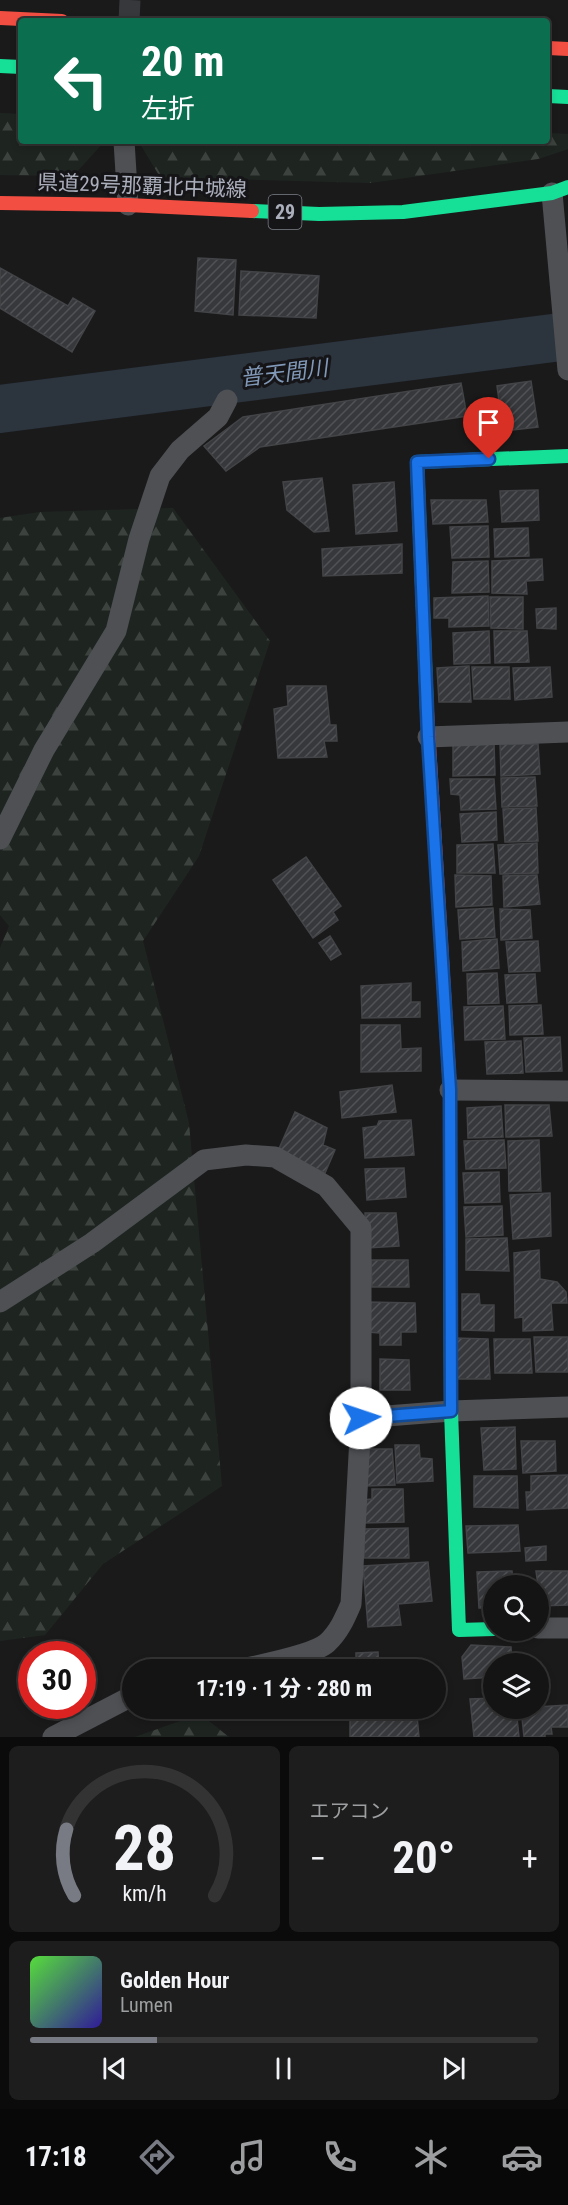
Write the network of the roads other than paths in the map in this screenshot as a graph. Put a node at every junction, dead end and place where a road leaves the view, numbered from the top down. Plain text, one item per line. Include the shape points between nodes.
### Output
1 (0, 18) edge
2 (18, 19) edge
3 (550, 48) edge
4 (568, 49) edge
5 (0, 66) edge
6 (18, 68) edge
7 (550, 96) edge
8 (568, 97) edge
9 (124, 144) edge
10 (560, 190) edge
11 (0, 203) edge
12 (128, 205) junction
13 (568, 369) edge
14 (227, 400) dead end
15 (568, 456) edge
16 (568, 732) edge
17 (428, 737) junction
18 (0, 839) edge
19 (450, 1090) junction
20 (568, 1091) edge
21 (0, 1302) edge
22 (568, 1407) edge
23 (451, 1411) junction
24 (361, 1418) junction
25 (568, 1628) edge
26 (483, 1629) edge
27 (549, 1629) edge
28 (285, 1659) edge
29 (122, 1701) edge
30 (54, 1737) edge

1 - 2 main road
3 - 4 main road
5 - 6 main road
7 - 8 main road
9 - 12 street
10 - 12 main road, 県道29号那覇北中城線 / 29 via 403,212 319,214
10 - 13 street via 560,276
11 - 12 main road, 県道29号那覇北中城線 / 29
14 - 18 street via 218,417 180,450 160,476 116,631 44,750
15 - 17 main road via 417,462
16 - 17 street
17 - 19 main road
19 - 20 street
19 - 23 main road
21 - 24 street via 92,1243 204,1160 246,1155 275,1157 326,1186 361,1228
22 - 23 street
23 - 24 street
23 - 26 main road via 459,1630
24 - 28 street via 351,1604 342,1625 325,1644
25 - 27 street
29 - 30 street

